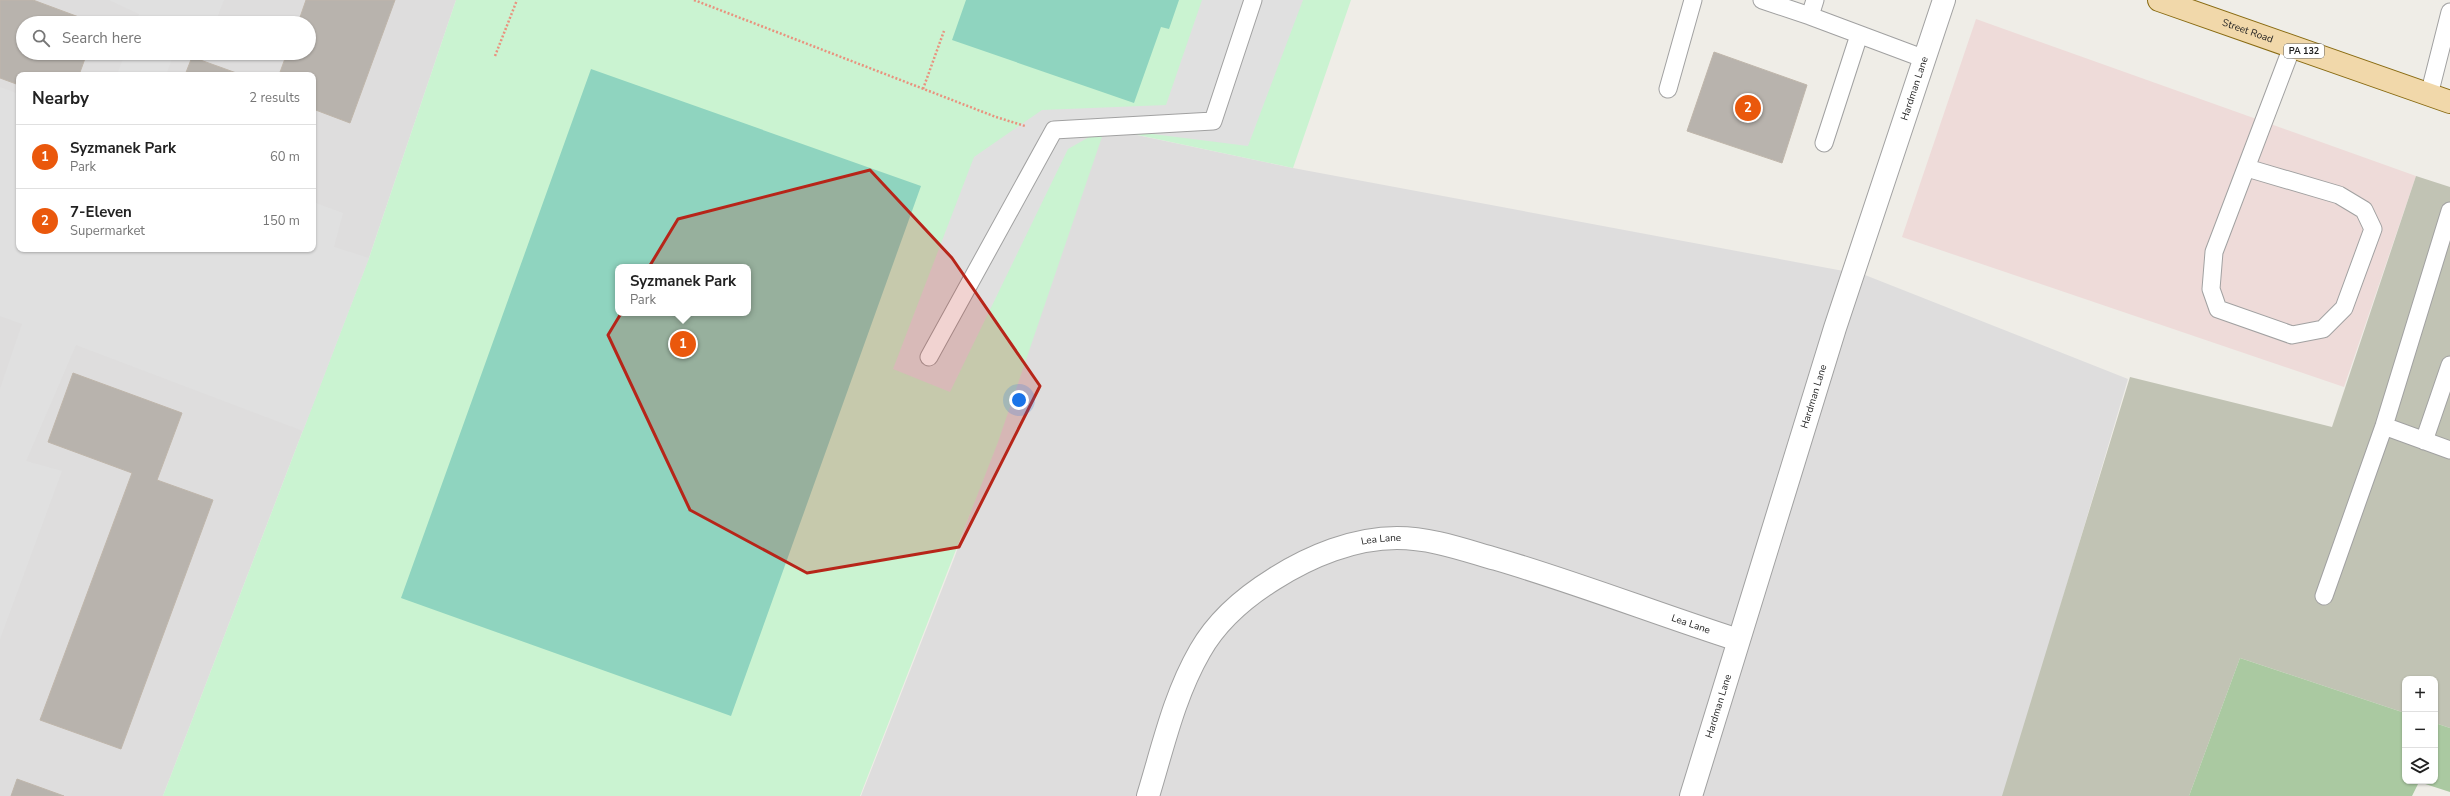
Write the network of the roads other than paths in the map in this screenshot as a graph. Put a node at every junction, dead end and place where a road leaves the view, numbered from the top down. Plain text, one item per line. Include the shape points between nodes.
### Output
1 (1253, 0) edge
2 (1692, 0) edge
3 (1762, 0) edge
4 (1815, 0) edge
5 (1944, 0) edge
6 (2159, 0) edge
7 (2450, 12) edge
8 (1810, 16) junction
9 (1860, 35) junction
10 (2292, 47) junction
11 (1925, 59) junction
12 (1668, 89) dead end
13 (2429, 95) junction
14 (2450, 102) edge
15 (1824, 143) dead end
16 (2247, 168) junction
17 (2450, 210) edge
18 (930, 357) dead end
19 (2450, 365) edge
20 (2384, 426) junction
21 (2424, 441) junction
22 (2450, 450) edge
23 (2324, 596) dead end
24 (1738, 640) junction
25 (1148, 796) edge
26 (1691, 796) edge

1 - 18 lane via 1214,121 1054,130
2 - 12 lane
3 - 8 lane
4 - 8 lane
5 - 11 street, Hardman Lane
6 - 10 main road, Street Road / PA 132
7 - 13 lane
8 - 9 lane
9 - 11 lane
9 - 15 lane
10 - 13 main road, Street Road / PA 132
10 - 16 lane
11 - 24 street, Hardman Lane via 1835,328
13 - 14 main road, Street Road / PA 132
16 - 16 lane via 2214,252 2211,289 2218,309 2292,335 2323,329 2344,308 2373,229 2364,210 2339,195
17 - 20 lane
19 - 21 lane
20 - 21 lane
20 - 23 lane
21 - 22 lane
24 - 25 street, Lea Lane via 1536,571 1434,541 1397,538 1362,542 1327,552 1293,567 1258,589 1226,616 1200,650 1180,692
24 - 26 street, Hardman Lane

